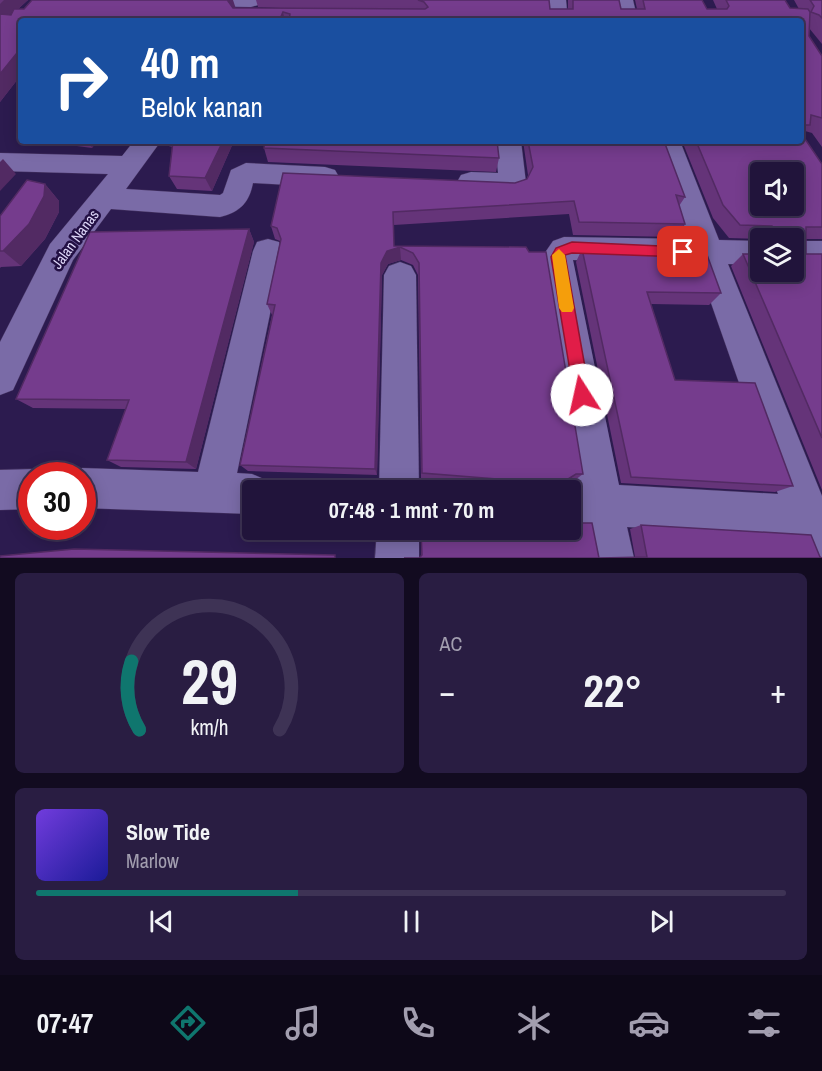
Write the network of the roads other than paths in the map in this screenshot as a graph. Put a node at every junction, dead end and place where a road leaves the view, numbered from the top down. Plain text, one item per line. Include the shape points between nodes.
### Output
1 (185, 0) edge
2 (556, 0) edge
3 (623, 0) edge
4 (246, 9) edge
5 (266, 15) edge
6 (558, 18) edge
7 (627, 18) edge
8 (146, 144) edge
9 (508, 144) edge
10 (668, 144) edge
11 (0, 162) edge
12 (130, 165) junction
13 (355, 178) edge
14 (451, 181) edge
15 (105, 198) junction
16 (268, 251) dead end
17 (708, 252) junction
18 (750, 253) edge
19 (804, 253) edge
20 (822, 254) edge
21 (400, 275) dead end
22 (0, 378) edge
23 (399, 480) edge
24 (18, 489) edge
25 (96, 489) edge
26 (0, 490) edge
27 (213, 493) junction
28 (242, 494) edge
29 (586, 503) edge
30 (815, 517) edge
31 (398, 540) edge
32 (822, 556) edge
33 (397, 558) edge
34 (612, 558) edge

1 - 4 street
2 - 6 street
3 - 7 street
4 - 5 street
8 - 12 street, Jalan Nanas
9 - 14 street via 511,184
10 - 17 street
11 - 12 street
12 - 15 street, Jalan Nanas
13 - 15 street via 246,173 233,202 220,206
15 - 22 street, Jalan Nanas via 61,253
16 - 27 street
17 - 18 street
17 - 29 street via 572,248 564,249 557,257
17 - 30 street
19 - 20 street
21 - 23 street
24 - 26 street
25 - 27 street
27 - 28 street
29 - 30 street
29 - 34 street
30 - 32 street
31 - 33 street

